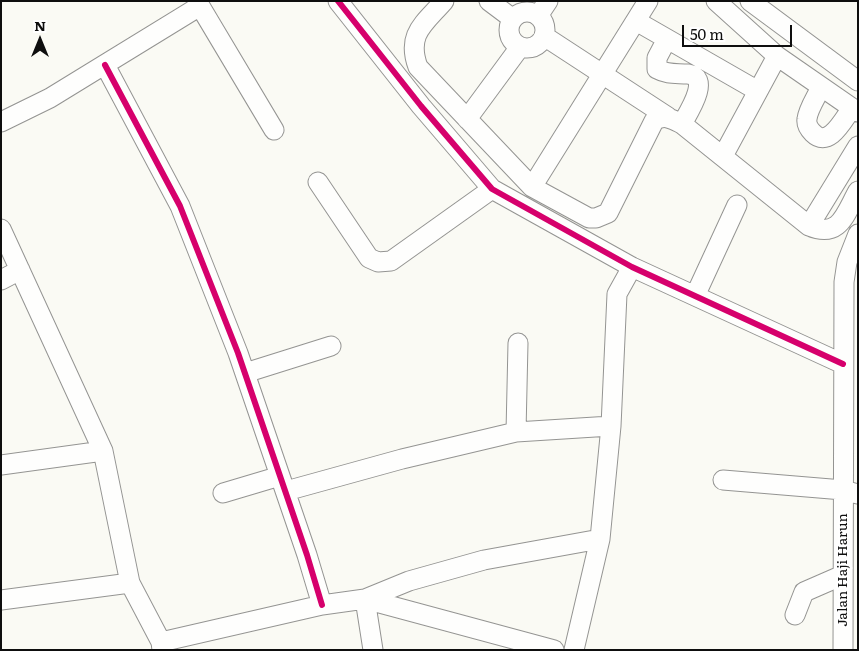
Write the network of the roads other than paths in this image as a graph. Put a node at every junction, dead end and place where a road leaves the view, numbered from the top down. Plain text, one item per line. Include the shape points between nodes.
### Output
1 (338, 1) edge
2 (444, 1) edge
3 (489, 1) edge
4 (648, 1) edge
5 (716, 1) edge
6 (750, 1) edge
7 (199, 3) edge
8 (543, 9) edge
9 (513, 19) junction
10 (636, 21) junction
11 (544, 36) junction
12 (667, 39) junction
13 (520, 47) junction
14 (777, 56) junction
15 (105, 65) junction
16 (602, 74) junction
17 (858, 81) edge
18 (822, 87) junction
19 (758, 91) junction
20 (855, 110) edge
21 (467, 119) junction
22 (675, 120) junction
23 (1, 122) edge
24 (274, 130) dead end
25 (858, 146) edge
26 (723, 156) junction
27 (318, 182) dead end
28 (532, 187) junction
29 (492, 189) junction
30 (858, 191) edge
31 (737, 204) dead end
32 (809, 226) junction
33 (1, 228) edge
34 (858, 234) edge
35 (632, 267) junction
36 (20, 270) junction
37 (1, 280) edge
38 (851, 284) edge
39 (695, 296) junction
40 (518, 343) dead end
41 (331, 346) dead end
42 (843, 364) junction
43 (245, 373) junction
44 (611, 426) junction
45 (516, 432) junction
46 (103, 451) junction
47 (1, 465) edge
48 (723, 480) dead end
49 (283, 483) junction
50 (223, 492) dead end
51 (850, 492) edge
52 (600, 540) junction
53 (843, 576) junction
54 (130, 583) junction
55 (366, 599) junction
56 (1, 600) edge
57 (322, 605) junction
58 (795, 615) dead end
59 (162, 646) edge
60 (527, 646) edge
61 (373, 650) edge
62 (554, 650) edge
63 (574, 650) edge
64 (843, 650) edge

1 - 29 street
2 - 21 street via 416,33 414,55 418,67
3 - 9 street
4 - 10 street
5 - 14 street
6 - 17 street
7 - 15 street
7 - 24 street
8 - 9 street
8 - 11 street
9 - 13 street via 509,32
10 - 12 street
10 - 16 street
11 - 13 street via 535,47
11 - 16 street
12 - 19 street
12 - 22 street via 657,58 657,69 665,74 690,74 697,78 699,84 698,93
13 - 21 street
14 - 18 street
14 - 19 street
15 - 23 street via 50,98
15 - 43 street via 180,206
16 - 22 street
16 - 28 street
18 - 20 street
18 - 20 street via 807,119 808,128 817,137 827,138 833,134
19 - 26 street
21 - 28 street
22 - 26 street
22 - 28 street via 660,117 654,121 608,213 603,217 582,215
25 - 32 street
26 - 32 street
27 - 29 street via 369,258 378,262 391,261
29 - 35 street
30 - 32 street via 838,225 830,231
31 - 39 street
33 - 36 street
34 - 38 street, Jalan Haji Harun via 847,262
35 - 39 street
35 - 44 street via 617,294
36 - 37 street
36 - 46 street
38 - 42 street, Jalan Haji Harun
39 - 42 street
40 - 45 street
41 - 43 street
42 - 51 street, Jalan Haji Harun
43 - 49 street
44 - 45 street
44 - 52 street
45 - 49 street via 402,460
46 - 47 street
46 - 54 street
48 - 51 street
49 - 50 street
49 - 57 street
51 - 53 street, Jalan Haji Harun
52 - 55 street via 484,560 409,581
52 - 63 street
53 - 58 street via 804,592
53 - 64 street, Jalan Haji Harun
54 - 56 street
54 - 59 street
55 - 57 street
55 - 60 street
55 - 61 street
57 - 59 street
60 - 62 street

